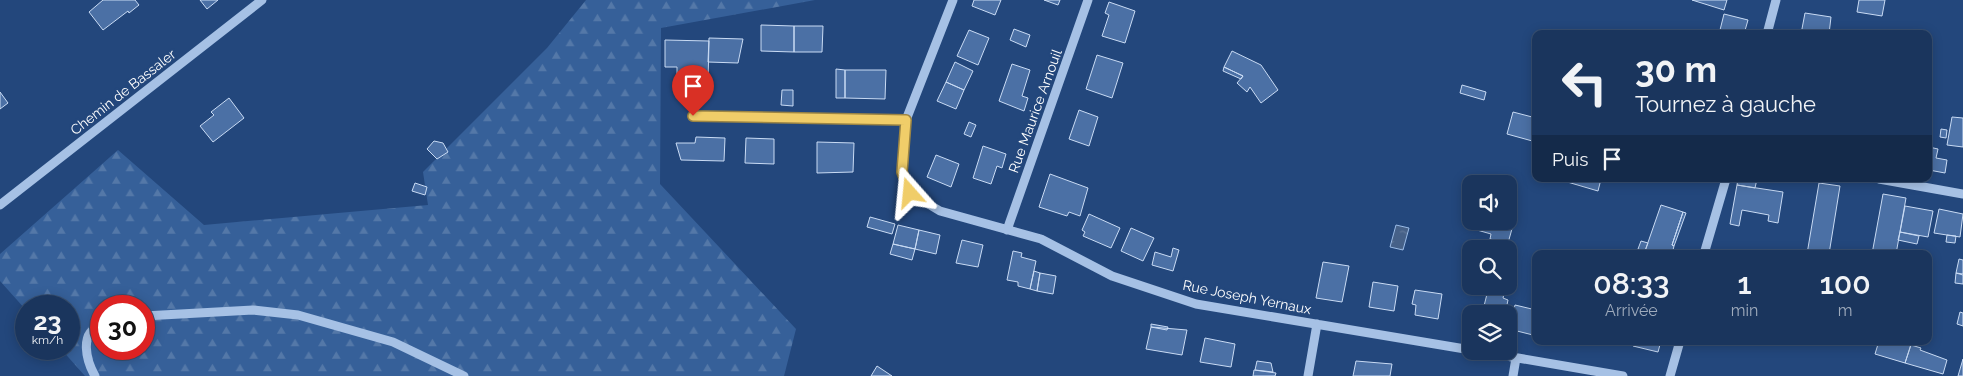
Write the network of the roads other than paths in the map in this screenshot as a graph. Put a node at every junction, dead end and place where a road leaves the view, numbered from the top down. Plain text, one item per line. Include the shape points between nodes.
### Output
1 (262, 0) edge
2 (953, 0) edge
3 (1088, 0) edge
4 (1776, 0) edge
5 (1768, 30) edge
6 (693, 116) dead end
7 (906, 120) junction
8 (1725, 182) edge
9 (1896, 182) edge
10 (1963, 194) edge
11 (0, 205) edge
12 (1007, 230) junction
13 (1705, 250) edge
14 (155, 315) edge
15 (1317, 324) junction
16 (90, 336) edge
17 (1679, 345) edge
18 (1462, 348) edge
19 (1517, 358) edge
20 (1516, 360) edge
21 (95, 376) edge
22 (464, 376) edge
23 (1308, 376) edge
24 (1512, 376) edge
25 (1623, 376) edge
26 (1670, 376) edge

1 - 11 street, Chemin de Bassaler
2 - 7 street, Rue Joseph Yernaux
3 - 12 street, Rue Maurice Arnouil
4 - 5 street
6 - 7 street
7 - 12 street, Rue Joseph Yernaux via 902,172 910,193 940,210
8 - 13 street
9 - 10 street
12 - 15 street, Rue Joseph Yernaux via 1041,239 1112,276 1196,304
14 - 22 street via 253,310 298,315 393,342
15 - 18 street, Rue Joseph Yernaux
15 - 23 street
16 - 21 street via 87,360
17 - 26 street
19 - 25 street
20 - 24 street

